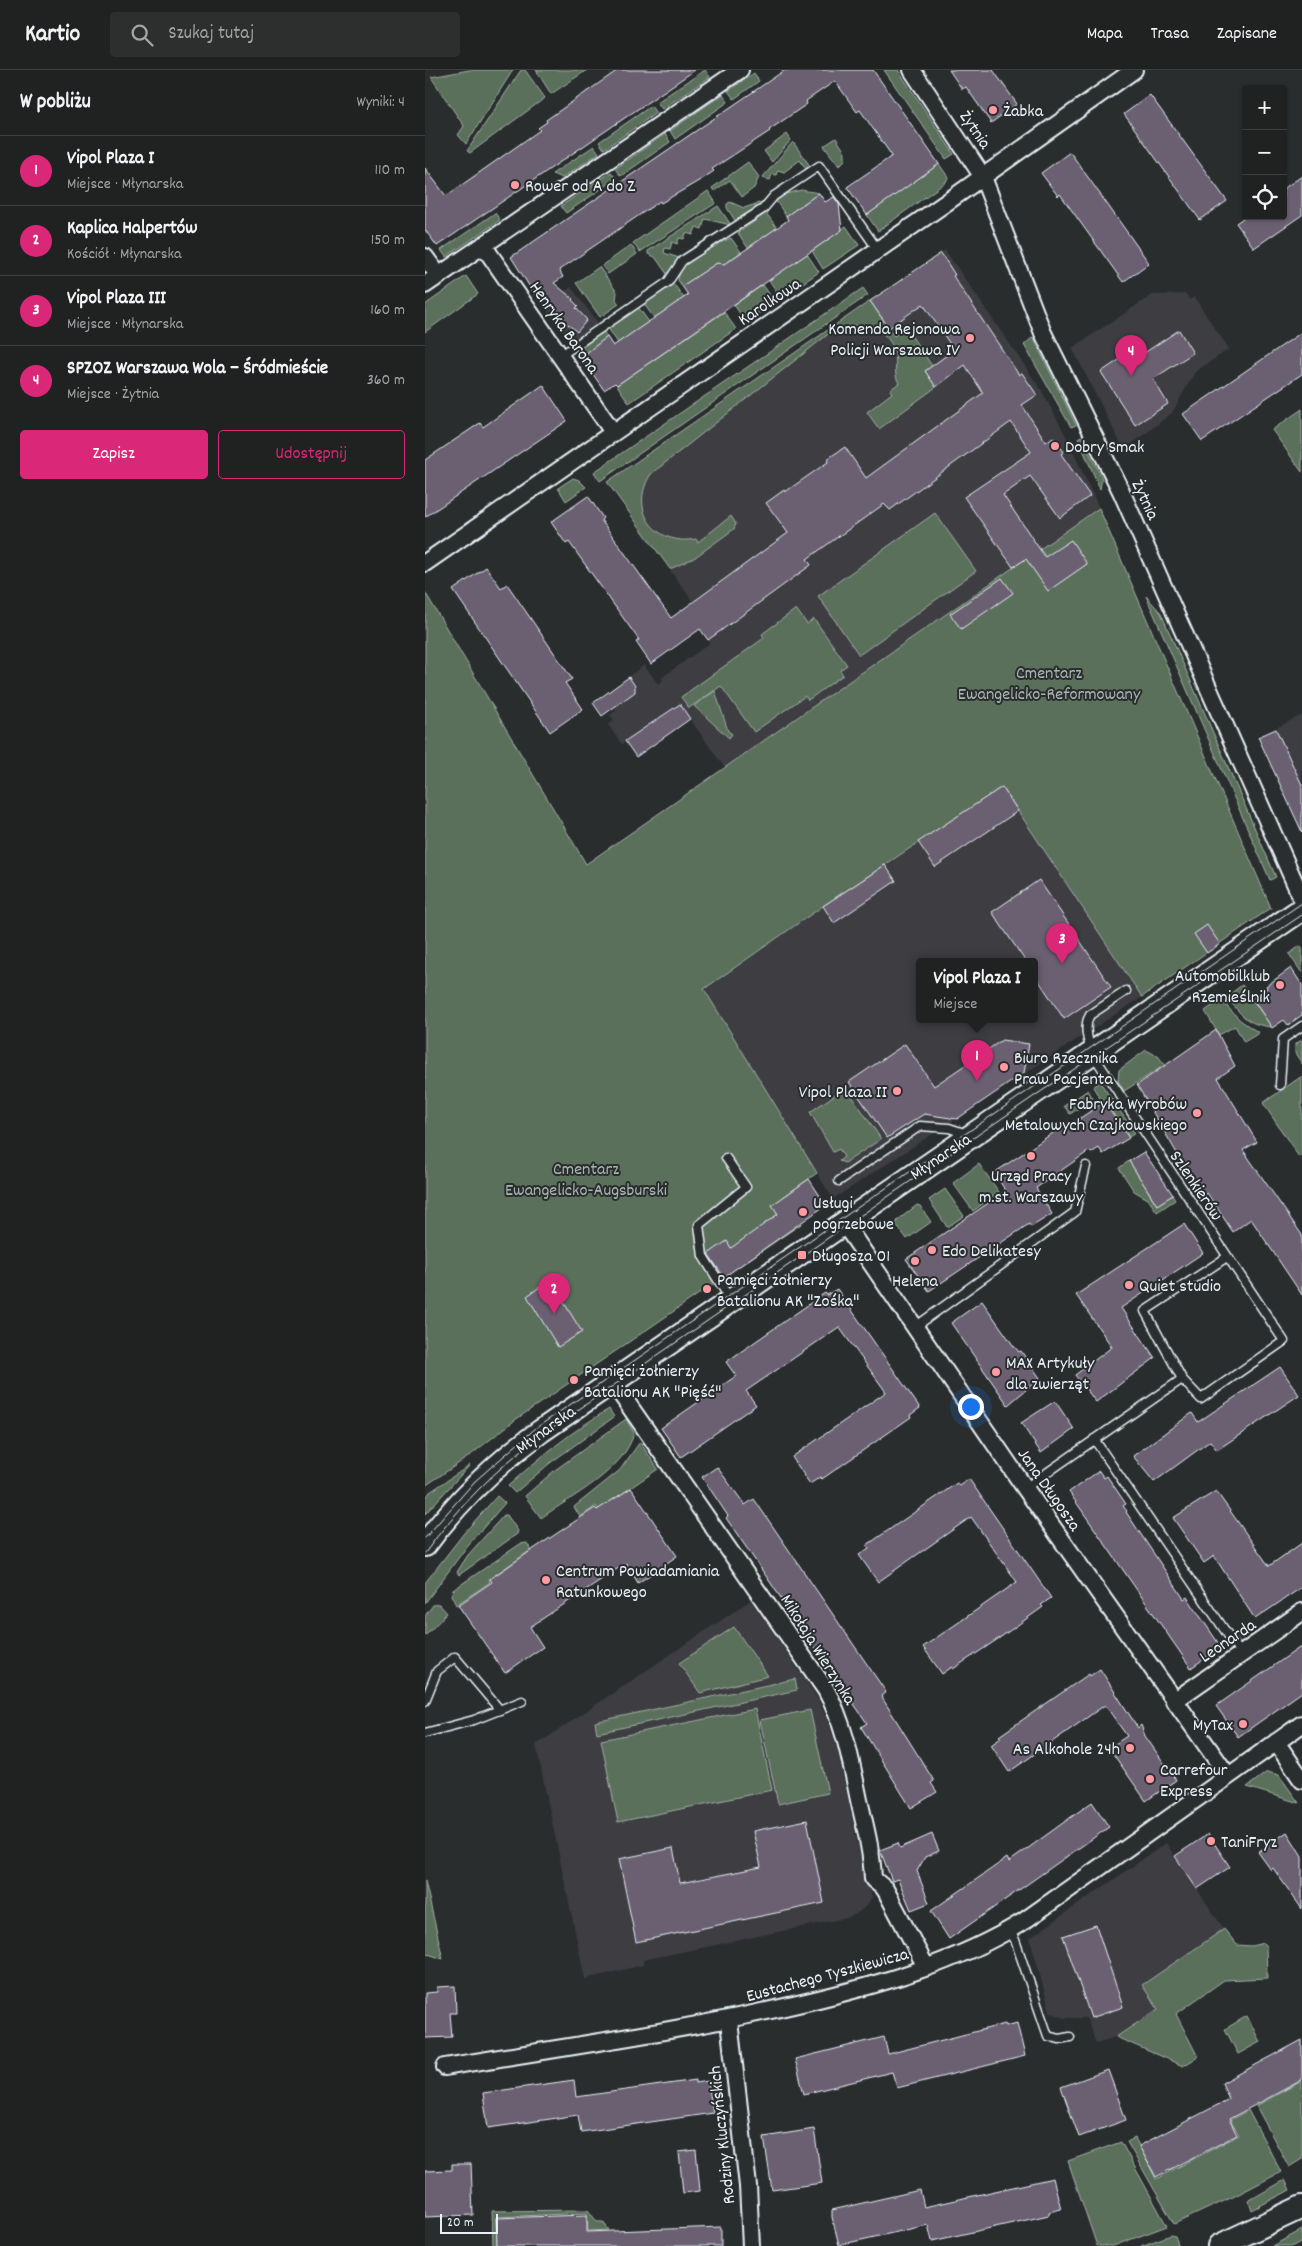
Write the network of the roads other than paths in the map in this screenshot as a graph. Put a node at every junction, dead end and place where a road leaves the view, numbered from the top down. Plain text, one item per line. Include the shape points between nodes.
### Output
1 (739, 70) edge
2 (912, 70) edge
3 (1134, 70) edge
4 (983, 177) junction
5 (483, 245) junction
6 (878, 250) junction
7 (425, 256) edge
8 (439, 276) junction
9 (425, 285) edge
10 (560, 356) junction
11 (613, 432) junction
12 (425, 563) edge
13 (1302, 899) edge
14 (1302, 909) edge
15 (1126, 991) dead end
16 (1302, 1026) edge
17 (1092, 1053) junction
18 (1280, 1085) dead end
19 (971, 1135) junction
20 (726, 1158) dead end
21 (1086, 1166) dead end
22 (839, 1181) dead end
23 (843, 1222) junction
24 (1227, 1257) junction
25 (730, 1300) junction
26 (915, 1328) junction
27 (1182, 1379) junction
28 (611, 1381) junction
29 (1094, 1440) junction
30 (1025, 1488) junction
31 (425, 1545) edge
32 (1302, 1612) edge
33 (1241, 1654) junction
34 (425, 1701) edge
35 (522, 1701) dead end
36 (1174, 1701) junction
37 (500, 1710) junction
38 (1302, 1724) edge
39 (425, 1733) edge
40 (1276, 1742) junction
41 (1228, 1776) junction
42 (1302, 1780) edge
43 (1009, 1930) junction
44 (926, 1967) junction
45 (729, 2020) junction
46 (1070, 2037) dead end
47 (445, 2067) dead end
48 (1302, 2207) edge
49 (751, 2246) edge
50 (1219, 2246) edge

1 - 5 street
2 - 4 street, Żytnia
3 - 4 street, Karolkowa
4 - 6 street, Karolkowa
4 - 13 street, Żytnia via 1043,333 1121,491
5 - 8 street
5 - 10 street, Henryka Barona
6 - 10 lane via 819,166 774,196 757,214 682,261 668,282
6 - 11 street, Karolkowa
7 - 8 street
8 - 9 street
10 - 11 street, Henryka Barona
11 - 12 street, Karolkowa
14 - 17 street, Młynarska
15 - 17 lane via 1087,1020
16 - 18 lane via 1283,1039
17 - 19 street, Młynarska
17 - 24 lane, Szlenkierów
19 - 22 lane via 949,1128 920,1126
19 - 23 street, Młynarska
20 - 25 lane via 745,1187 699,1226 703,1256
21 - 26 lane via 1075,1212
23 - 25 street, Młynarska
23 - 26 street, Jana Długosza
24 - 27 lane, Szlenkierów via 1145,1311
24 - 27 lane, Szlenkierów via 1285,1341 1201,1399
25 - 28 street, Młynarska
26 - 30 street, Jana Długosza
27 - 29 lane
28 - 31 street, Młynarska via 527,1440 491,1470
28 - 44 street, Mikołaja Wierzynka via 836,1707 845,1732 873,1856 873,1879 885,1889
29 - 30 lane
29 - 33 lane
30 - 36 street, Jana Długosza
32 - 33 street, Leonarda
33 - 36 street, Leonarda
34 - 37 lane via 437,1672 455,1656
35 - 37 lane
36 - 41 street, Jana Długosza
37 - 39 lane
38 - 40 street, Eustachego Tyszkiewicza
40 - 41 street, Eustachego Tyszkiewicza
40 - 42 street
41 - 43 street, Eustachego Tyszkiewicza
43 - 44 street, Eustachego Tyszkiewicza
43 - 46 lane via 1048,2036
44 - 45 street, Eustachego Tyszkiewicza via 869,1987
45 - 47 street, Eustachego Tyszkiewicza
45 - 49 street, Rodziny Kluczyńskich via 748,2186
48 - 50 street

